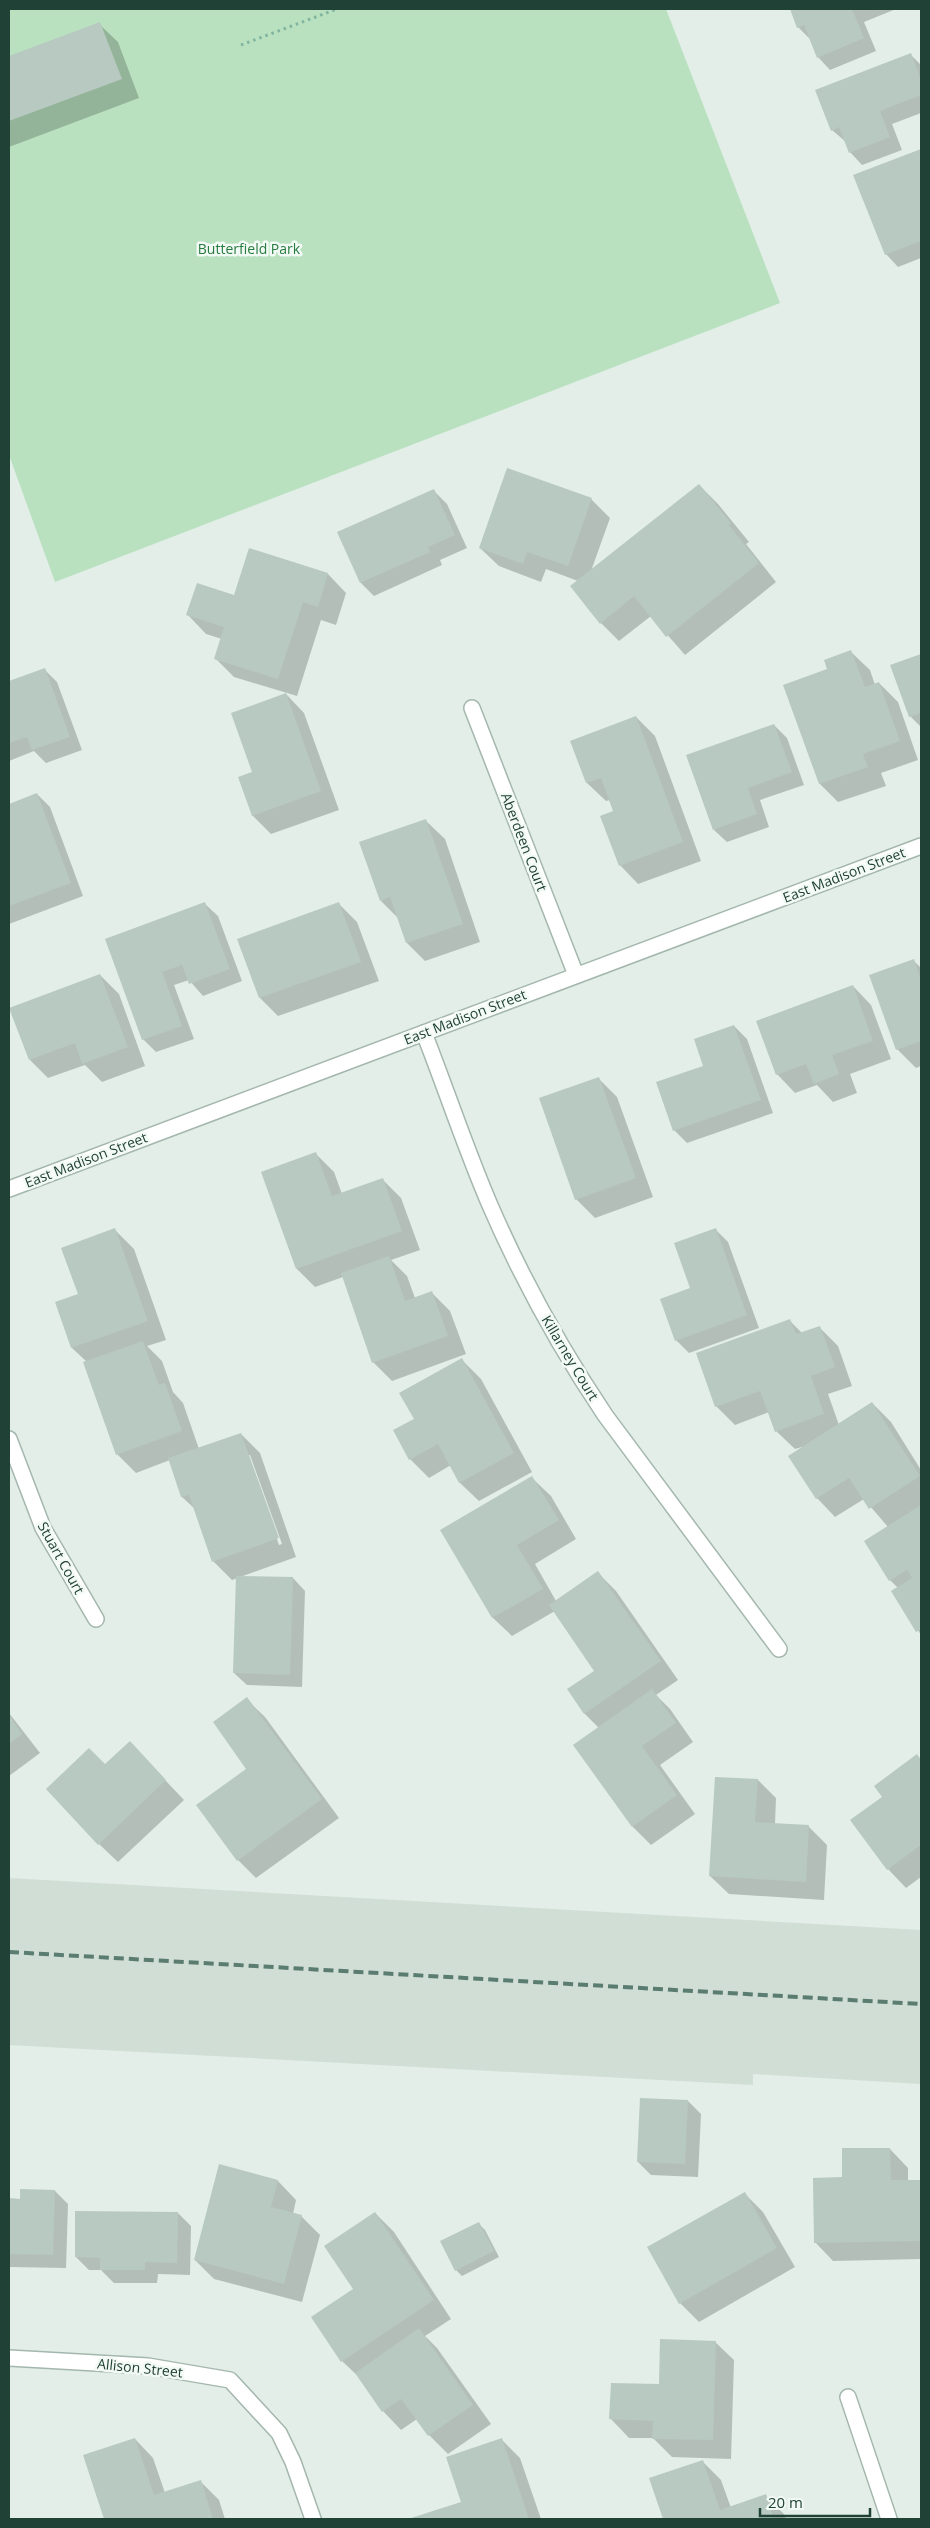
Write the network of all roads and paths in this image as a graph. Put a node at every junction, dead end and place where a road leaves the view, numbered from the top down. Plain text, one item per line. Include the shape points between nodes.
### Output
1 (337, 9) edge
2 (241, 45) dead end
3 (472, 708) dead end
4 (921, 846) edge
5 (576, 975) junction
6 (424, 1032) junction
7 (9, 1190) edge
8 (9, 1439) edge
9 (96, 1620) dead end
10 (779, 1649) dead end
11 (9, 2358) edge
12 (848, 2397) dead end
13 (313, 2519) edge
14 (889, 2519) edge

1 - 2 path
3 - 5 street, Aberdeen Court
4 - 5 street, East Madison Street
5 - 6 street, East Madison Street
6 - 7 street, East Madison Street
6 - 10 street, Killarney Court via 488,1202 525,1282 575,1369 605,1415
8 - 9 street, Stuart Court via 42,1528
11 - 13 street, Allison Street via 148,2366 230,2380 278,2433 290,2455
12 - 14 street

